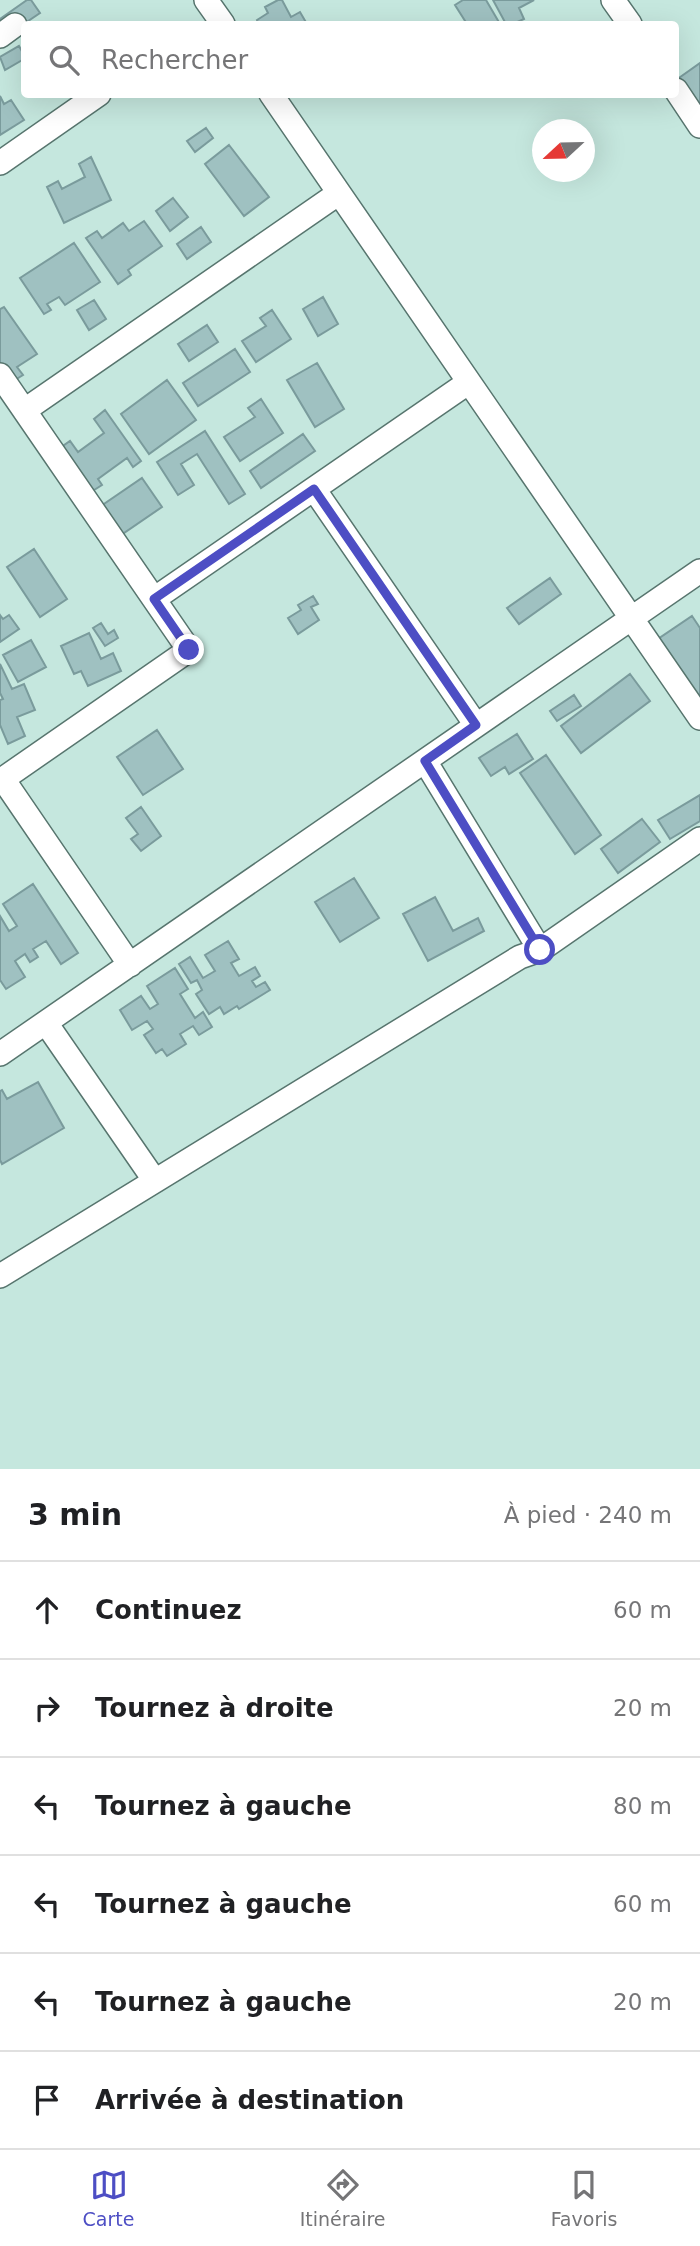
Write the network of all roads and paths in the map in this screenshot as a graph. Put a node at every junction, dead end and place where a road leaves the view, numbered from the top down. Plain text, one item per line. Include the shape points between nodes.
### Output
1 (614, 0) edge
2 (628, 21) edge
3 (679, 94) edge
4 (93, 98) edge
5 (274, 98) edge
6 (700, 126) edge
7 (0, 163) edge
8 (339, 193) junction
9 (0, 375) edge
10 (469, 382) junction
11 (24, 410) junction
12 (314, 489) junction
13 (700, 571) edge
14 (154, 599) junction
15 (631, 618) junction
16 (700, 719) edge
17 (476, 725) junction
18 (425, 761) junction
19 (1, 780) edge
20 (700, 839) edge
21 (540, 950) junction
22 (130, 965) junction
23 (46, 1023) junction
24 (0, 1054) edge
25 (155, 1181) junction
26 (0, 1276) edge

1 - 2 street
3 - 6 street
4 - 7 street
5 - 8 street
8 - 10 street
8 - 11 street
9 - 11 street
10 - 12 street
10 - 15 street
11 - 14 street
12 - 14 street
12 - 17 street
13 - 15 street
14 - 19 street via 189,650
15 - 16 street
15 - 17 street
17 - 18 street
18 - 21 street
18 - 22 street
19 - 22 street
20 - 21 street
21 - 25 street via 520,957
22 - 23 street
23 - 24 street
23 - 25 street
25 - 26 street

